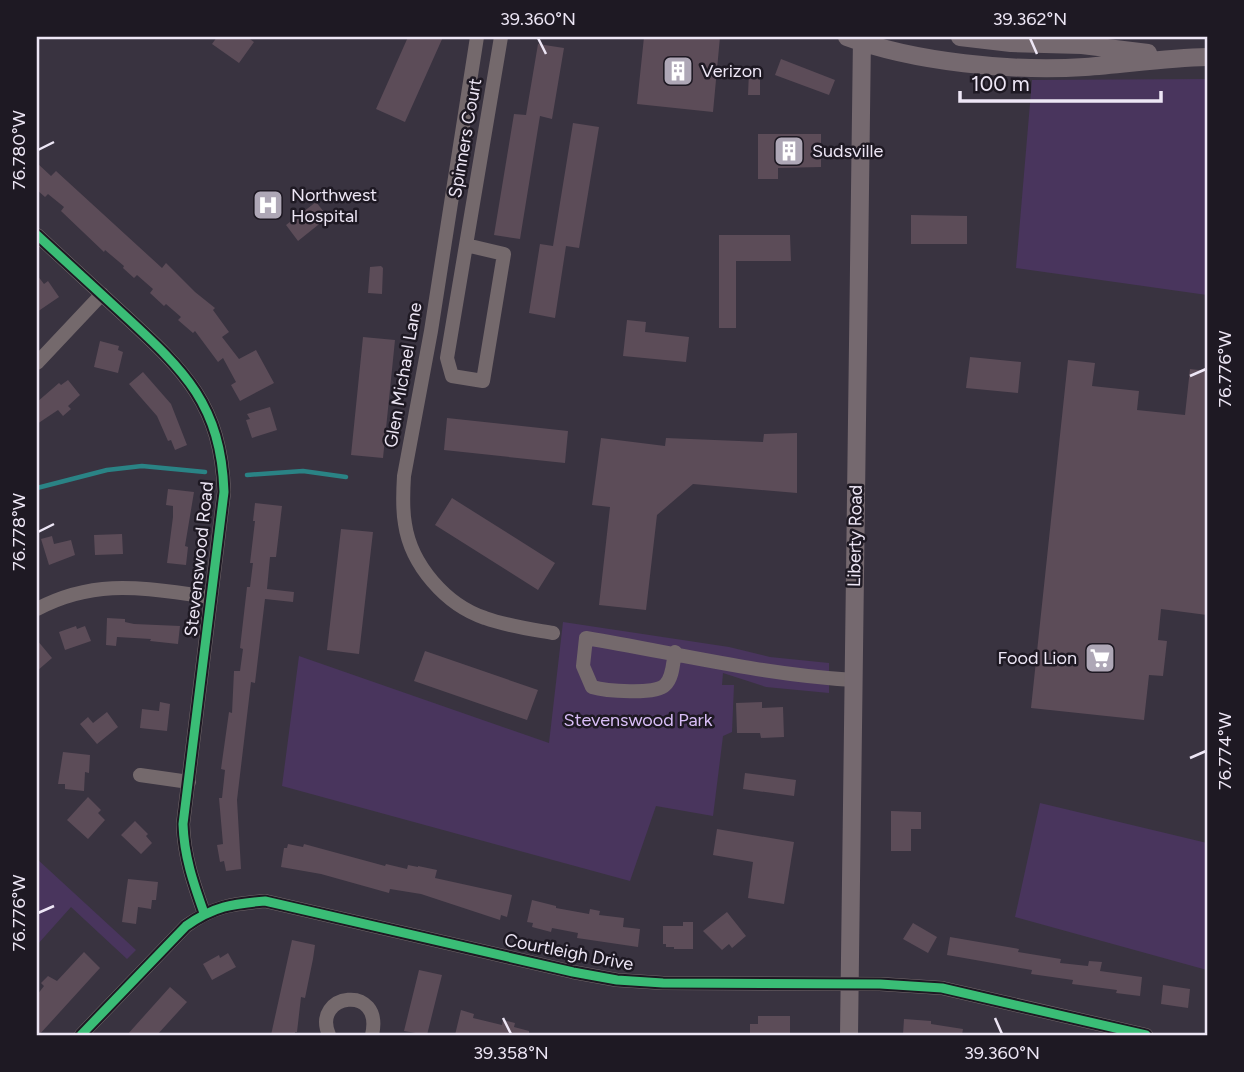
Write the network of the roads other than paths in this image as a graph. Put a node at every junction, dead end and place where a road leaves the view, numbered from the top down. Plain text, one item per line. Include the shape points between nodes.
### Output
1 (477, 37) edge
2 (502, 37) edge
3 (960, 37) edge
4 (857, 39) edge
5 (1207, 57) edge
6 (1180, 58) junction
7 (37, 235) edge
8 (466, 245) junction
9 (102, 294) junction
10 (37, 363) edge
11 (211, 597) junction
12 (37, 609) edge
13 (553, 633) dead end
14 (675, 652) junction
15 (854, 680) junction
16 (140, 775) dead end
17 (189, 782) junction
18 (204, 913) junction
19 (849, 984) junction
20 (82, 1035) edge
21 (329, 1035) edge
22 (372, 1035) edge
23 (849, 1035) edge
24 (1146, 1035) edge

1 - 13 street, Glen Michael Lane via 404,476 405,526 419,561 446,596 482,618
2 - 8 street, Spinners Court
3 - 6 main road via 1082,45
4 - 6 main road via 919,56 1009,66 1083,67
4 - 15 main road, Liberty Road
5 - 6 main road
7 - 9 street, Stevenswood Road
8 - 8 street, Spinners Court via 447,358 452,376 483,381 504,254
9 - 10 street
9 - 11 street, Stevenswood Road via 186,375 217,436 224,492
11 - 12 street via 103,588 79,591
11 - 17 street, Stevenswood Road
14 - 14 street via 670,679 656,690 601,690 592,687 583,666 586,638
14 - 15 street via 811,678
15 - 19 main road, Liberty Road
16 - 17 street
17 - 18 street, Stevenswood Road via 184,850
18 - 19 street, Courtleigh Drive via 265,901 617,980
18 - 20 street, Courtleigh Drive via 164,947
19 - 23 main road, Liberty Road
19 - 24 street, Courtleigh Drive via 942,988
21 - 22 street via 329,1011 348,999 370,1009

